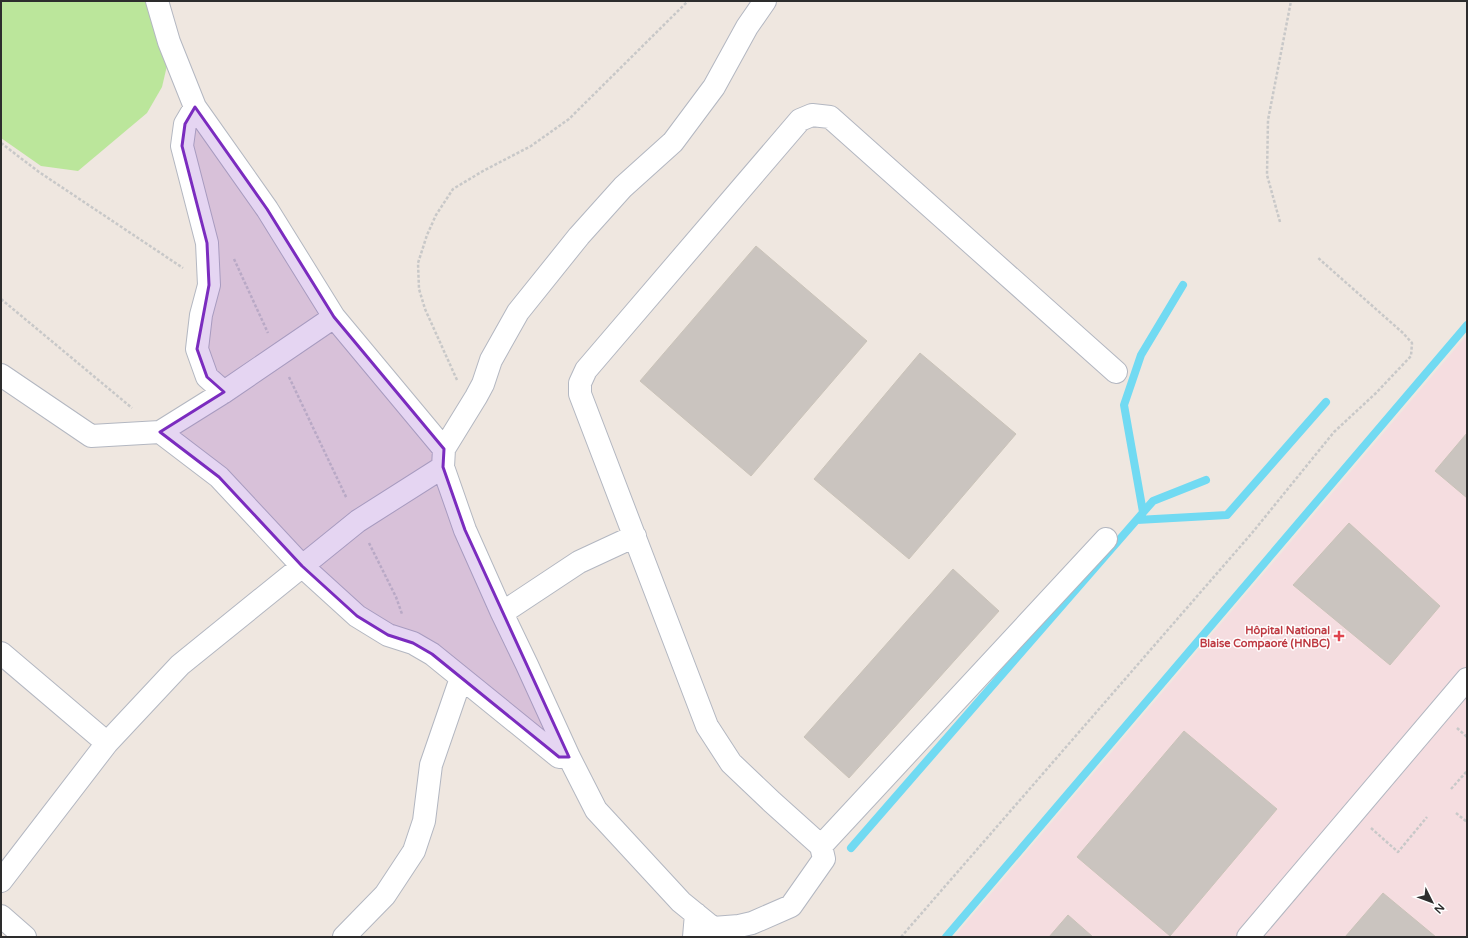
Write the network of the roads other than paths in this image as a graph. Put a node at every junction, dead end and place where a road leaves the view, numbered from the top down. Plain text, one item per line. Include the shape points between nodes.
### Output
1 (157, 1) edge
2 (765, 1) edge
3 (194, 107) junction
4 (334, 317) junction
5 (1116, 372) dead end
6 (1, 375) edge
7 (224, 392) junction
8 (160, 432) junction
9 (444, 458) junction
10 (635, 536) junction
11 (1106, 539) dead end
12 (302, 566) junction
13 (502, 613) junction
14 (1, 653) edge
15 (461, 678) junction
16 (1467, 679) edge
17 (107, 743) junction
18 (569, 757) junction
19 (821, 846) junction
20 (1, 881) edge
21 (696, 914) junction
22 (1, 916) edge
23 (720, 933) edge
24 (25, 937) edge
25 (344, 937) edge
26 (694, 937) edge
27 (1248, 937) edge

1 - 3 street via 169,42
2 - 9 street via 747,27 714,87 673,142 622,187 518,312 491,360 483,384
3 - 4 street via 267,209
3 - 7 street via 185,124 182,146 207,243 209,285 201,315 197,349 207,376
4 - 7 street
4 - 9 street
5 - 10 street via 830,117 812,115 800,120 586,370 580,383 580,394
6 - 8 street via 91,436
7 - 8 street
8 - 12 street via 219,477
9 - 12 street
9 - 13 street via 465,530
10 - 13 street via 578,562
10 - 19 street via 707,726 731,763
11 - 19 street
12 - 15 street via 357,616 388,635 414,643
12 - 17 street via 180,665
13 - 18 street
14 - 17 street
15 - 18 street via 559,756
15 - 25 street via 431,765 424,821 414,851 385,895
16 - 27 street
17 - 20 street
18 - 21 street via 596,810 681,902
19 - 23 street via 824,859 791,906 752,923
21 - 23 street
21 - 26 street
22 - 24 street

